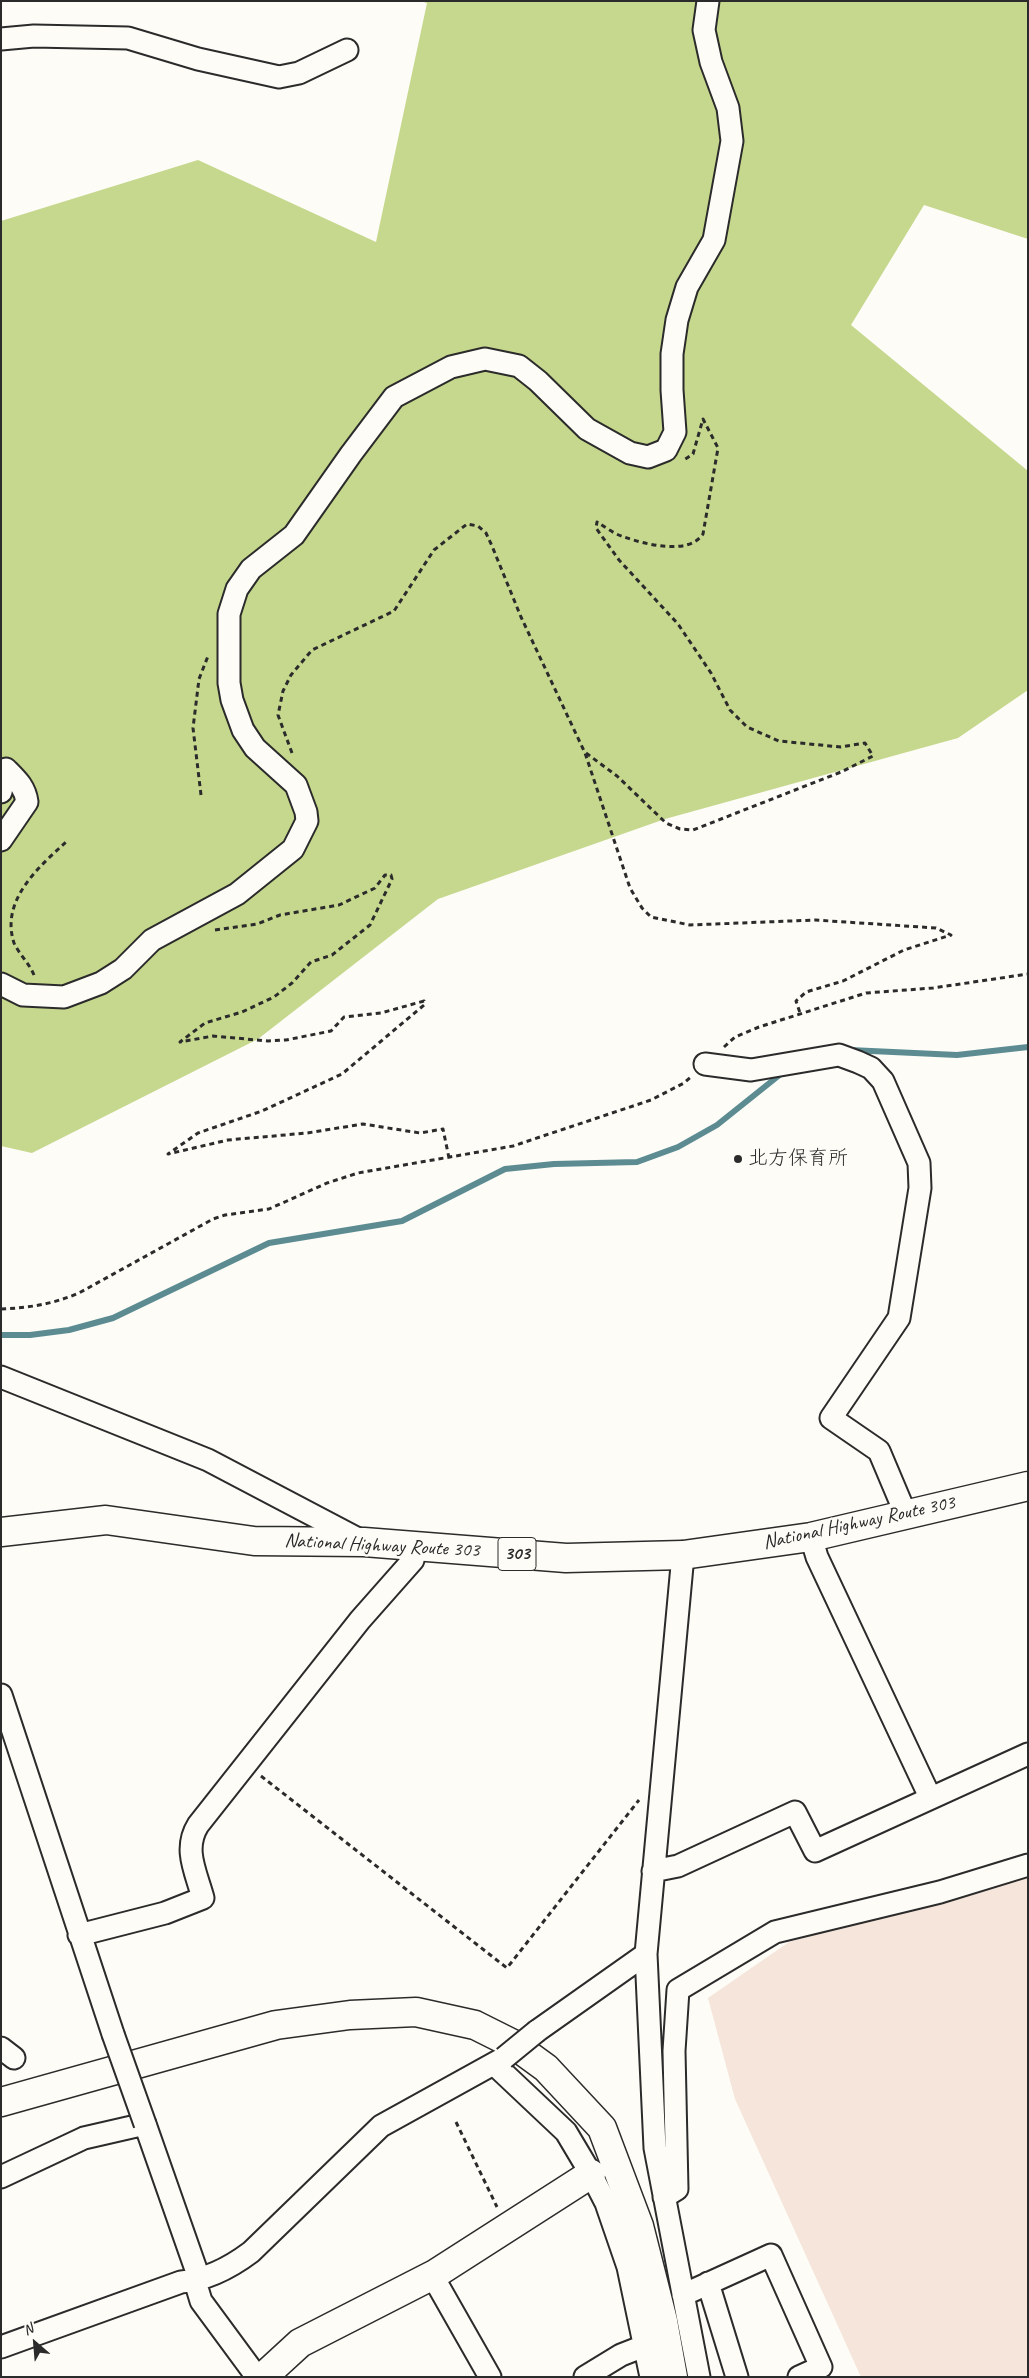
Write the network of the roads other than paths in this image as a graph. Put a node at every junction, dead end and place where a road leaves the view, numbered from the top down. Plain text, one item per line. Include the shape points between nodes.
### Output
1 (708, 1) edge
2 (1, 39) edge
3 (347, 50) dead end
4 (1, 792) edge
5 (1, 840) edge
6 (1, 984) edge
7 (705, 1064) road end
8 (1, 1377) edge
9 (1028, 1486) edge
10 (906, 1515) junction
11 (1, 1532) edge
12 (811, 1537) junction
13 (364, 1542) junction
14 (416, 1546) junction
15 (683, 1555) junction
16 (1, 1695) edge
17 (1028, 1754) edge
18 (930, 1798) junction
19 (1028, 1865) edge
20 (653, 1871) junction
21 (79, 1935) junction
22 (646, 1954) junction
23 (499, 2061) junction
24 (1, 2102) edge
25 (145, 2124) junction
26 (591, 2174) junction
27 (1, 2177) edge
28 (664, 2197) junction
29 (432, 2275) junction
30 (197, 2280) junction
31 (708, 2283) junction
32 (683, 2295) junction
33 (644, 2346) junction
34 (1, 2347) edge
35 (257, 2377) edge
36 (262, 2377) edge
37 (490, 2377) edge
38 (585, 2377) edge
39 (651, 2377) edge
40 (673, 2377) edge
41 (699, 2377) edge
42 (737, 2377) edge
43 (799, 2377) edge

1 - 6 street via 704,30 711,62 728,108 732,141 714,240 687,287 677,320 672,354 675,432 666,450 648,457 630,453 587,429 519,366 485,359 451,367 394,397 294,535 251,569 238,589 229,614 232,700 243,730 255,748 296,785 302,796 307,821 293,849 237,894 152,940 122,969 101,983 64,997 23,995
2 - 3 street via 34,36 128,38 198,59 279,77 299,73
4 - 5 street via 6,769 20,782 27,802
7 - 10 street via 750,1070 839,1055 871,1068 887,1089 919,1163 920,1188 899,1318 831,1418 880,1451
8 - 13 street via 208,1460
9 - 10 main road, National Highway Route 303 / 303
10 - 12 main road, National Highway Route 303 / 303
11 - 13 main road, National Highway Route 303 / 303 via 106,1520 254,1540
12 - 15 main road, National Highway Route 303 / 303
12 - 18 street
13 - 14 main road, National Highway Route 303 / 303
14 - 15 main road, National Highway Route 303 / 303 via 566,1558
14 - 21 street via 413,1560 360,1620 190,1837 190,1851 203,1898 165,1913
15 - 20 street
16 - 21 street
17 - 18 street
18 - 20 street via 815,1851 795,1812 678,1866
19 - 28 street via 940,1892 775,1932 678,1990 674,2101 677,2189
20 - 22 street
21 - 25 street, bridge
22 - 23 street, bridge
22 - 28 street via 655,2148
23 - 26 street via 566,2132
23 - 30 street via 381,2126 251,2252 235,2264
24 - 40 main road via 276,2025 350,2015 416,2012 475,2024 513,2044 546,2068 602,2128 639,2226 663,2321
25 - 27 street via 84,2138
25 - 30 street
26 - 29 main road
26 - 33 street via 606,2203 628,2267
28 - 32 street
29 - 36 main road via 300,2343
29 - 37 street
30 - 34 street via 181,2282
30 - 35 street via 201,2301
31 - 32 street
31 - 42 street
31 - 43 street via 771,2255 821,2367
32 - 41 street
33 - 38 street via 621,2355
33 - 39 street

